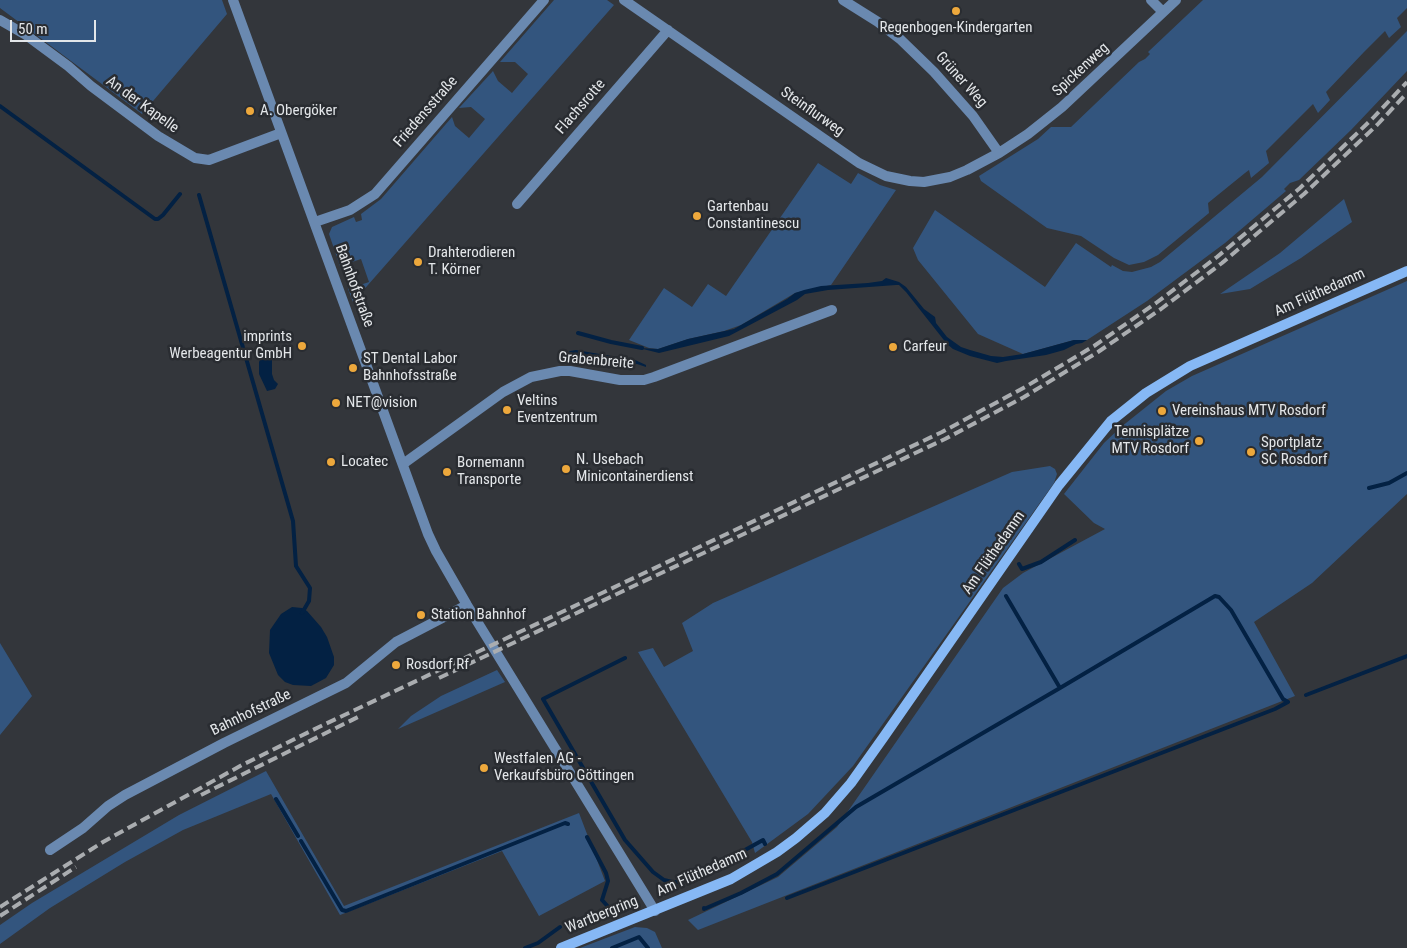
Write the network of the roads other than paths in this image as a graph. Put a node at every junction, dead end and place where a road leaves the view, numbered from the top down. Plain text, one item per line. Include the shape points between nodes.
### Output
1 (233, 0) edge
2 (544, 0) edge
3 (624, 0) edge
4 (843, 0) edge
5 (1151, 0) edge
6 (1176, 0) edge
7 (1163, 12) junction
8 (0, 20) edge
9 (668, 30) junction
10 (281, 133) junction
11 (999, 153) junction
12 (517, 204) dead end
13 (315, 222) junction
14 (1407, 271) edge
15 (832, 310) dead end
16 (403, 464) junction
17 (467, 605) junction
18 (50, 850) dead end
19 (655, 911) junction
20 (561, 948) edge

1 - 10 street, Bahnhofstraße
2 - 13 street, Friedensstraße via 375,194 353,209
3 - 9 street, Steinflurweg
4 - 11 street, Grüner Weg via 893,34 934,72 973,116
5 - 7 street
6 - 7 street, Spickenweg
7 - 11 street, Spickenweg via 1062,107
8 - 10 street, An der Kapelle via 68,66 158,136 195,158 209,160
9 - 11 street, Steinflurweg via 859,163 886,176 910,182 938,180 967,170
9 - 12 street, Flachsrotte
10 - 13 street, Bahnhofstraße
13 - 16 street, Bahnhofstraße
14 - 19 main road, Am Flüthedamm via 1190,366 1146,393 1111,421 1059,485 884,738 825,813 755,866
15 - 16 street, Grabenbreite via 654,378 620,380 570,371 531,377 490,400
16 - 17 street, Bahnhofstraße via 436,551
17 - 18 street, Bahnhofstraße via 396,642 346,683 125,795
17 - 19 street, Bahnhofstraße
19 - 20 main road, Wartbergring

